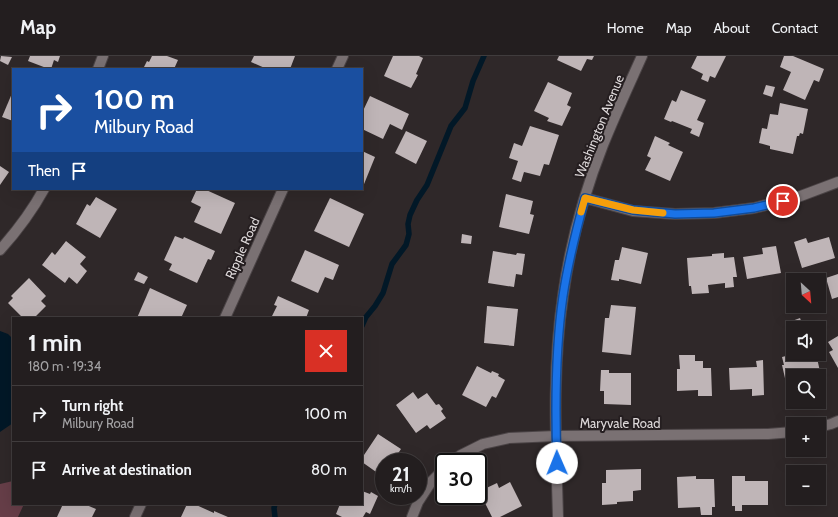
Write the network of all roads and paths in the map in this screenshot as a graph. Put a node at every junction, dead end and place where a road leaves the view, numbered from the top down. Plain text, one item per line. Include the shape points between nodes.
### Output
1 (104, 56) edge
2 (343, 56) edge
3 (642, 56) edge
4 (98, 68) edge
5 (337, 68) edge
6 (838, 182) edge
7 (44, 190) edge
8 (283, 190) edge
9 (585, 198) junction
10 (0, 250) edge
11 (225, 317) edge
12 (838, 421) edge
13 (826, 425) edge
14 (786, 433) edge
15 (556, 436) junction
16 (465, 453) edge
17 (435, 478) edge
18 (141, 505) edge
19 (136, 517) edge
20 (412, 517) edge
21 (558, 517) edge

1 - 4 street
2 - 5 street
3 - 9 street, Washington Avenue via 603,145
6 - 9 street via 798,197 754,208 714,213 675,214 633,210
7 - 10 street via 18,230
8 - 11 street, Ripple Road
9 - 15 street, Washington Avenue via 571,250 563,297 557,360
12 - 13 street
14 - 15 street, Maryvale Road
15 - 16 street, Maryvale Road via 508,438 483,444
15 - 21 street, Washington Avenue
17 - 20 street via 418,502
18 - 19 street

